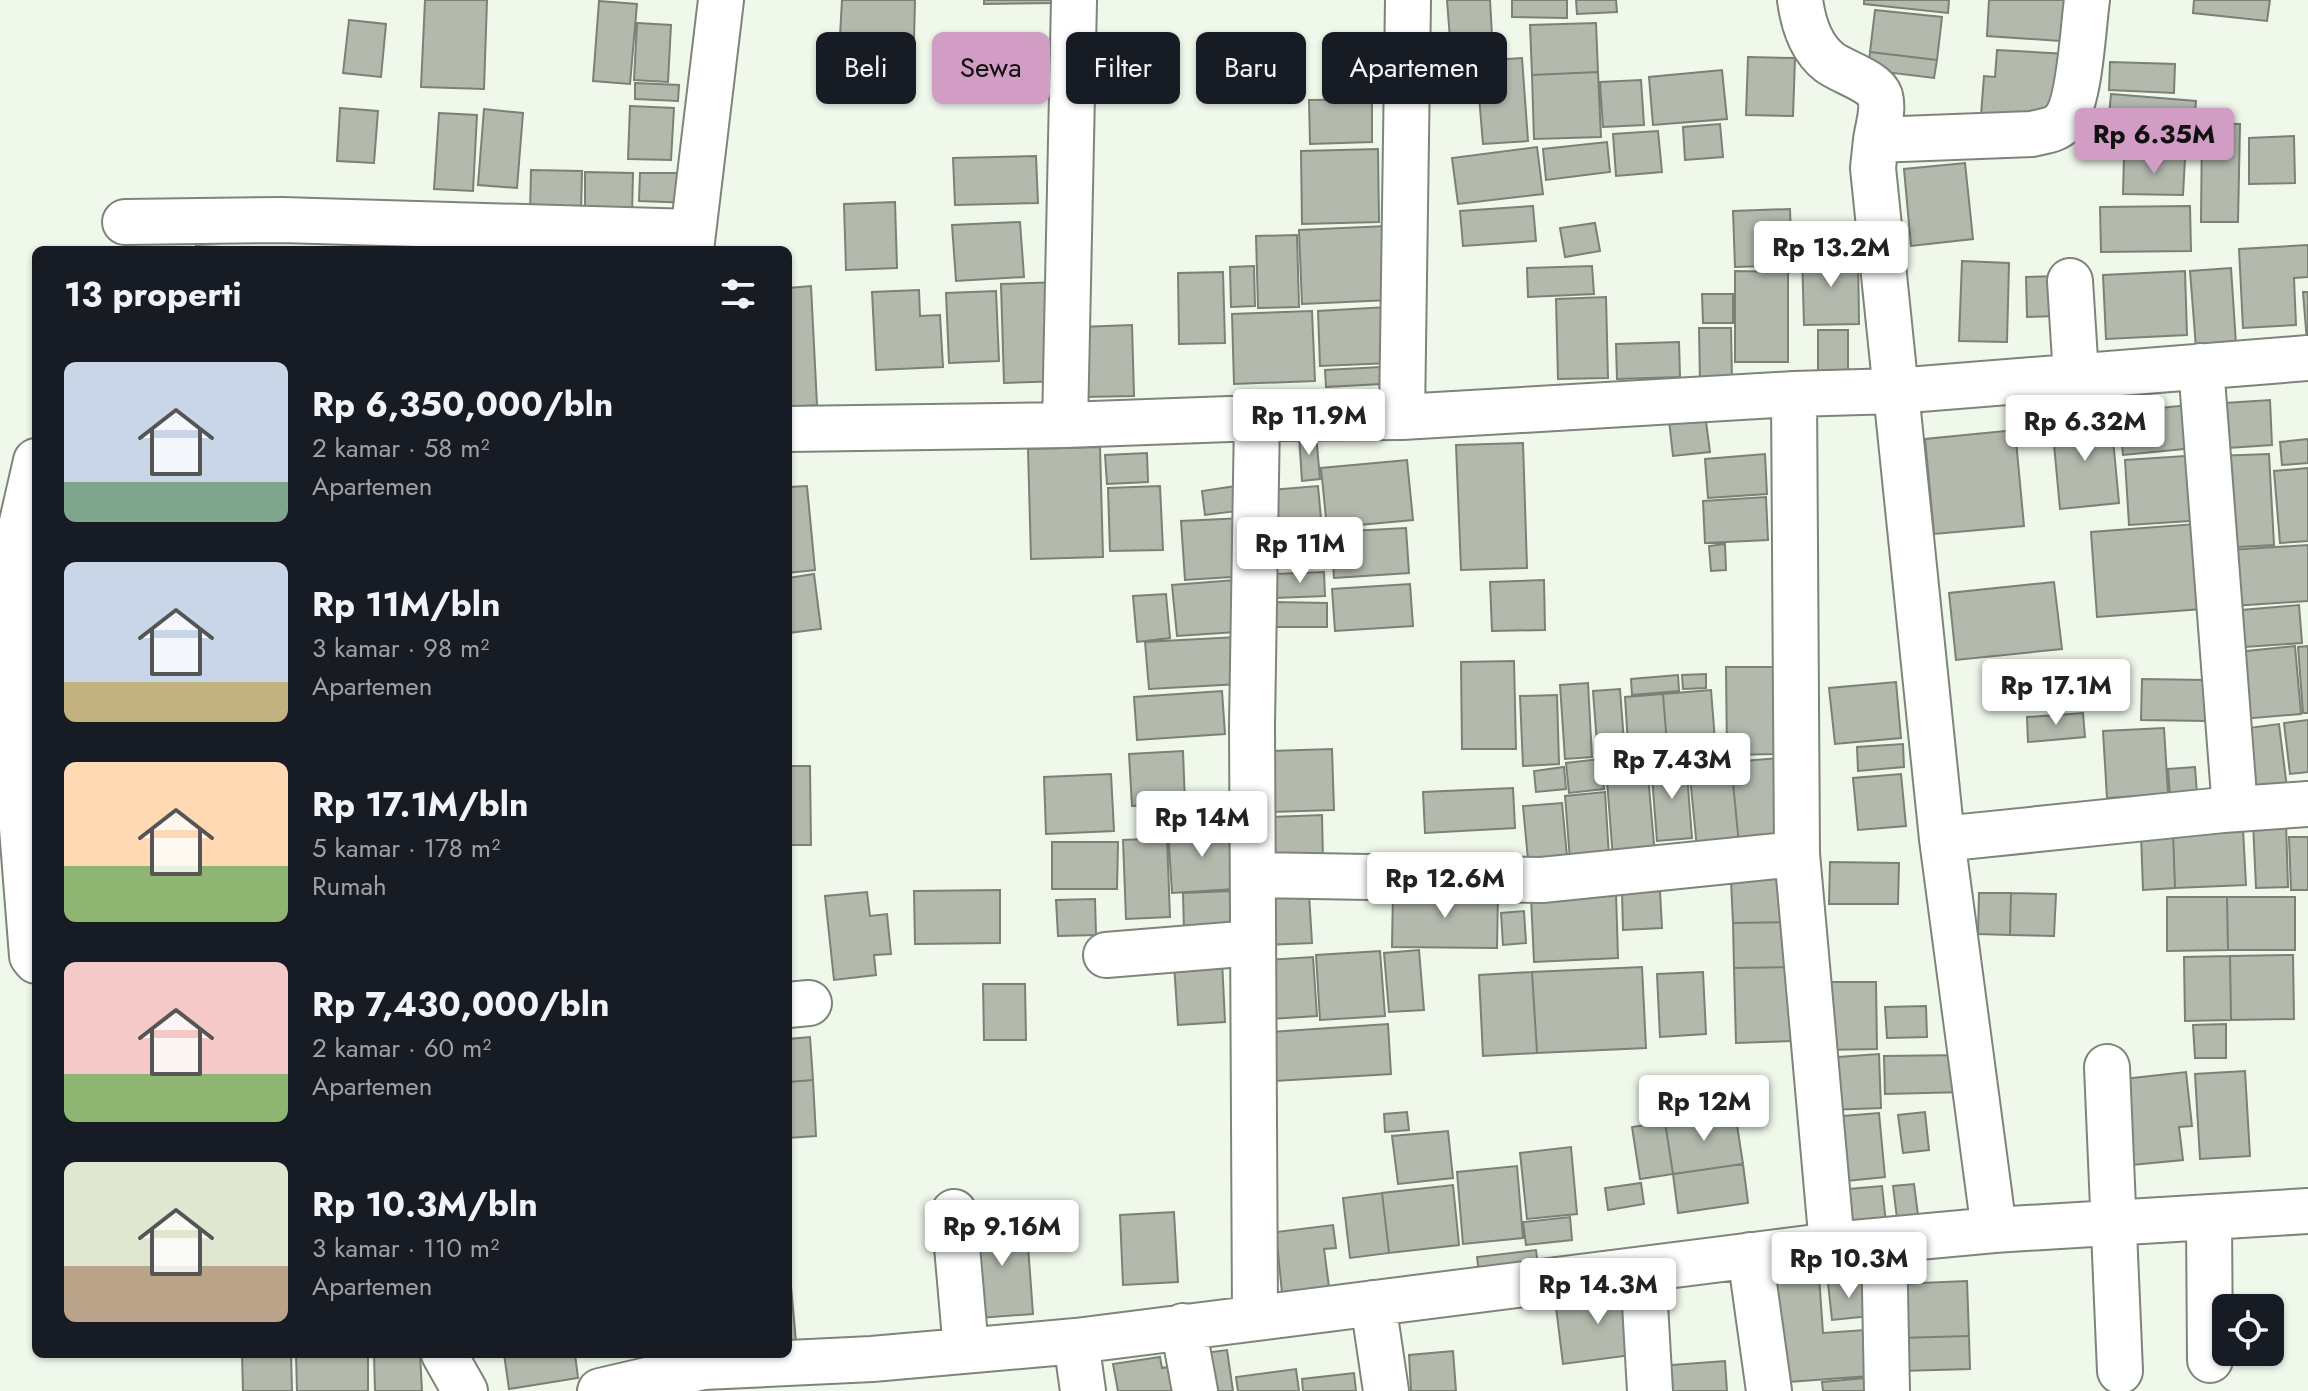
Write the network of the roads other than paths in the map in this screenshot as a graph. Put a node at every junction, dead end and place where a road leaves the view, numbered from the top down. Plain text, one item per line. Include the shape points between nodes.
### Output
1 (721, 0) edge
2 (1074, 0) edge
3 (1408, 0) edge
4 (1800, 0) edge
5 (2087, 0) edge
6 (1876, 140) junction
7 (125, 222) dead end
8 (692, 241) edge
9 (2070, 281) dead end
10 (2308, 358) edge
11 (2201, 366) junction
12 (2076, 376) junction
13 (1895, 391) junction
14 (1794, 394) junction
15 (1402, 417) junction
16 (1257, 418) junction
17 (1065, 425) junction
18 (792, 429) edge
19 (32, 476) edge
20 (6, 570) edge
21 (2308, 804) edge
22 (2235, 809) junction
23 (1942, 839) junction
24 (1797, 854) junction
25 (1253, 875) junction
26 (15, 905) edge
27 (1253, 943) junction
28 (1106, 955) dead end
29 (32, 956) edge
30 (2107, 1067) dead end
31 (2308, 1211) edge
32 (954, 1212) dead end
33 (2209, 1217) junction
34 (2114, 1223) junction
35 (1994, 1230) junction
36 (1884, 1240) junction
37 (1832, 1245) junction
38 (1750, 1255) junction
39 (1643, 1269) junction
40 (1373, 1303) junction
41 (1255, 1318) junction
42 (1183, 1326) junction
43 (1076, 1341) junction
44 (966, 1350) junction
45 (446, 1358) edge
46 (702, 1360) edge
47 (2210, 1360) dead end
48 (2120, 1371) dead end
49 (465, 1391) edge
50 (600, 1391) edge
51 (1083, 1391) edge
52 (1195, 1391) edge
53 (1386, 1391) edge
54 (1650, 1391) edge
55 (1769, 1391) edge
56 (1887, 1391) edge

1 - 8 street
2 - 17 street
3 - 15 street
4 - 6 street via 1811,41 1826,60 1879,93
5 - 6 street via 2072,104 2057,127 2032,134
6 - 13 street via 1874,185
7 - 8 street via 282,220
9 - 12 street
10 - 11 street
11 - 12 street
11 - 22 street
12 - 13 street
13 - 14 street
13 - 23 street
14 - 15 street
14 - 24 street
15 - 16 street
16 - 17 street
16 - 25 street
17 - 18 street
19 - 20 street
20 - 26 street
21 - 22 street
22 - 23 street
23 - 35 street
24 - 25 street via 1542,880
24 - 37 street
25 - 27 street
26 - 29 street
27 - 28 street
27 - 41 street
30 - 34 street
31 - 33 street
32 - 44 street
33 - 34 street
33 - 47 street
34 - 35 street
34 - 48 street
35 - 36 street
36 - 37 street
36 - 56 street
37 - 38 street
38 - 39 street
38 - 55 street
39 - 40 street
39 - 54 street
40 - 41 street
40 - 53 street
41 - 42 street
42 - 43 street
42 - 52 street
43 - 44 street
43 - 51 street
44 - 46 street via 872,1359
45 - 49 street
46 - 50 street

